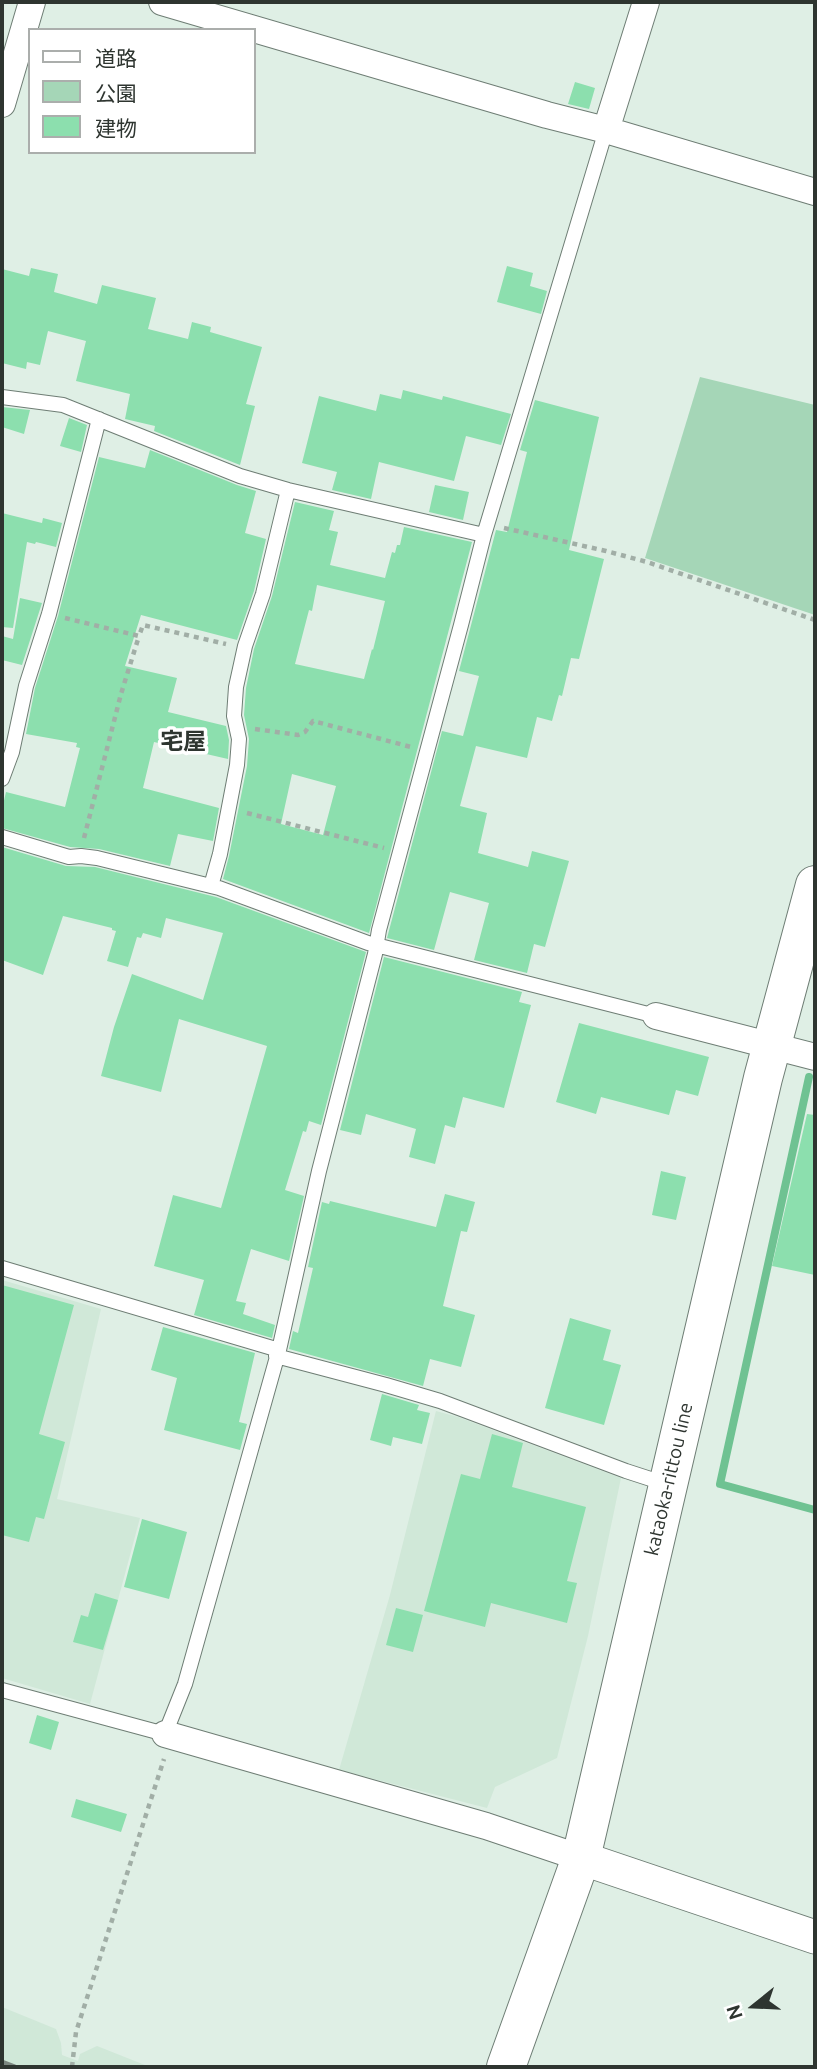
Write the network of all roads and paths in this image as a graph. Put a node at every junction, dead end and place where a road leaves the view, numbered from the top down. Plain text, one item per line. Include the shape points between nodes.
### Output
1 (32, 2) edge
2 (162, 2) edge
3 (646, 2) edge
4 (251, 28) edge
5 (256, 30) edge
6 (2, 104) edge
7 (606, 130) junction
8 (815, 192) edge
9 (2, 397) edge
10 (99, 419) junction
11 (288, 490) junction
12 (485, 529) junction
13 (49, 614) junction
14 (815, 620) edge
15 (139, 636) junction
16 (244, 648) junction
17 (236, 727) junction
18 (427, 752) junction
19 (2, 779) edge
20 (229, 809) junction
21 (2, 837) edge
22 (399, 852) junction
23 (85, 856) junction
24 (815, 885) edge
25 (211, 886) junction
26 (377, 945) junction
27 (656, 1016) joint
28 (771, 1045) junction
29 (815, 1057) edge
30 (2, 1268) edge
31 (277, 1353) junction
32 (667, 1485) junction
33 (2, 1690) edge
34 (165, 1734) junction
35 (580, 1858) junction
36 (815, 1937) edge
37 (72, 2067) edge
38 (506, 2067) edge

1 - 6 street
2 - 4 street
3 - 7 street
5 - 7 street
7 - 8 street
7 - 12 lane
9 - 10 lane via 63,405
10 - 11 lane via 240,476
10 - 13 lane
11 - 12 lane
11 - 16 lane via 263,594
12 - 14 path via 647,562
12 - 18 lane
13 - 15 path
13 - 19 lane
15 - 16 path via 142,625
15 - 23 path via 84,837
16 - 17 lane via 236,687
17 - 18 path via 298,735 313,721
17 - 20 lane via 237,765
18 - 22 lane
20 - 22 path
20 - 25 lane
21 - 23 lane via 42,851
22 - 26 lane
23 - 25 lane
24 - 28 main road, kataoka-rittou line
25 - 26 lane
26 - 27 lane
26 - 31 lane
27 - 28 street
28 - 29 street
28 - 32 main road, kataoka-rittou line
30 - 31 lane
31 - 32 lane via 440,1401
31 - 34 lane via 185,1684
32 - 35 main road, kataoka-rittou line
33 - 34 lane
34 - 35 street via 486,1826
34 - 37 path via 166,1751 76,2032
35 - 36 street
35 - 38 main road, kataoka-rittou line

